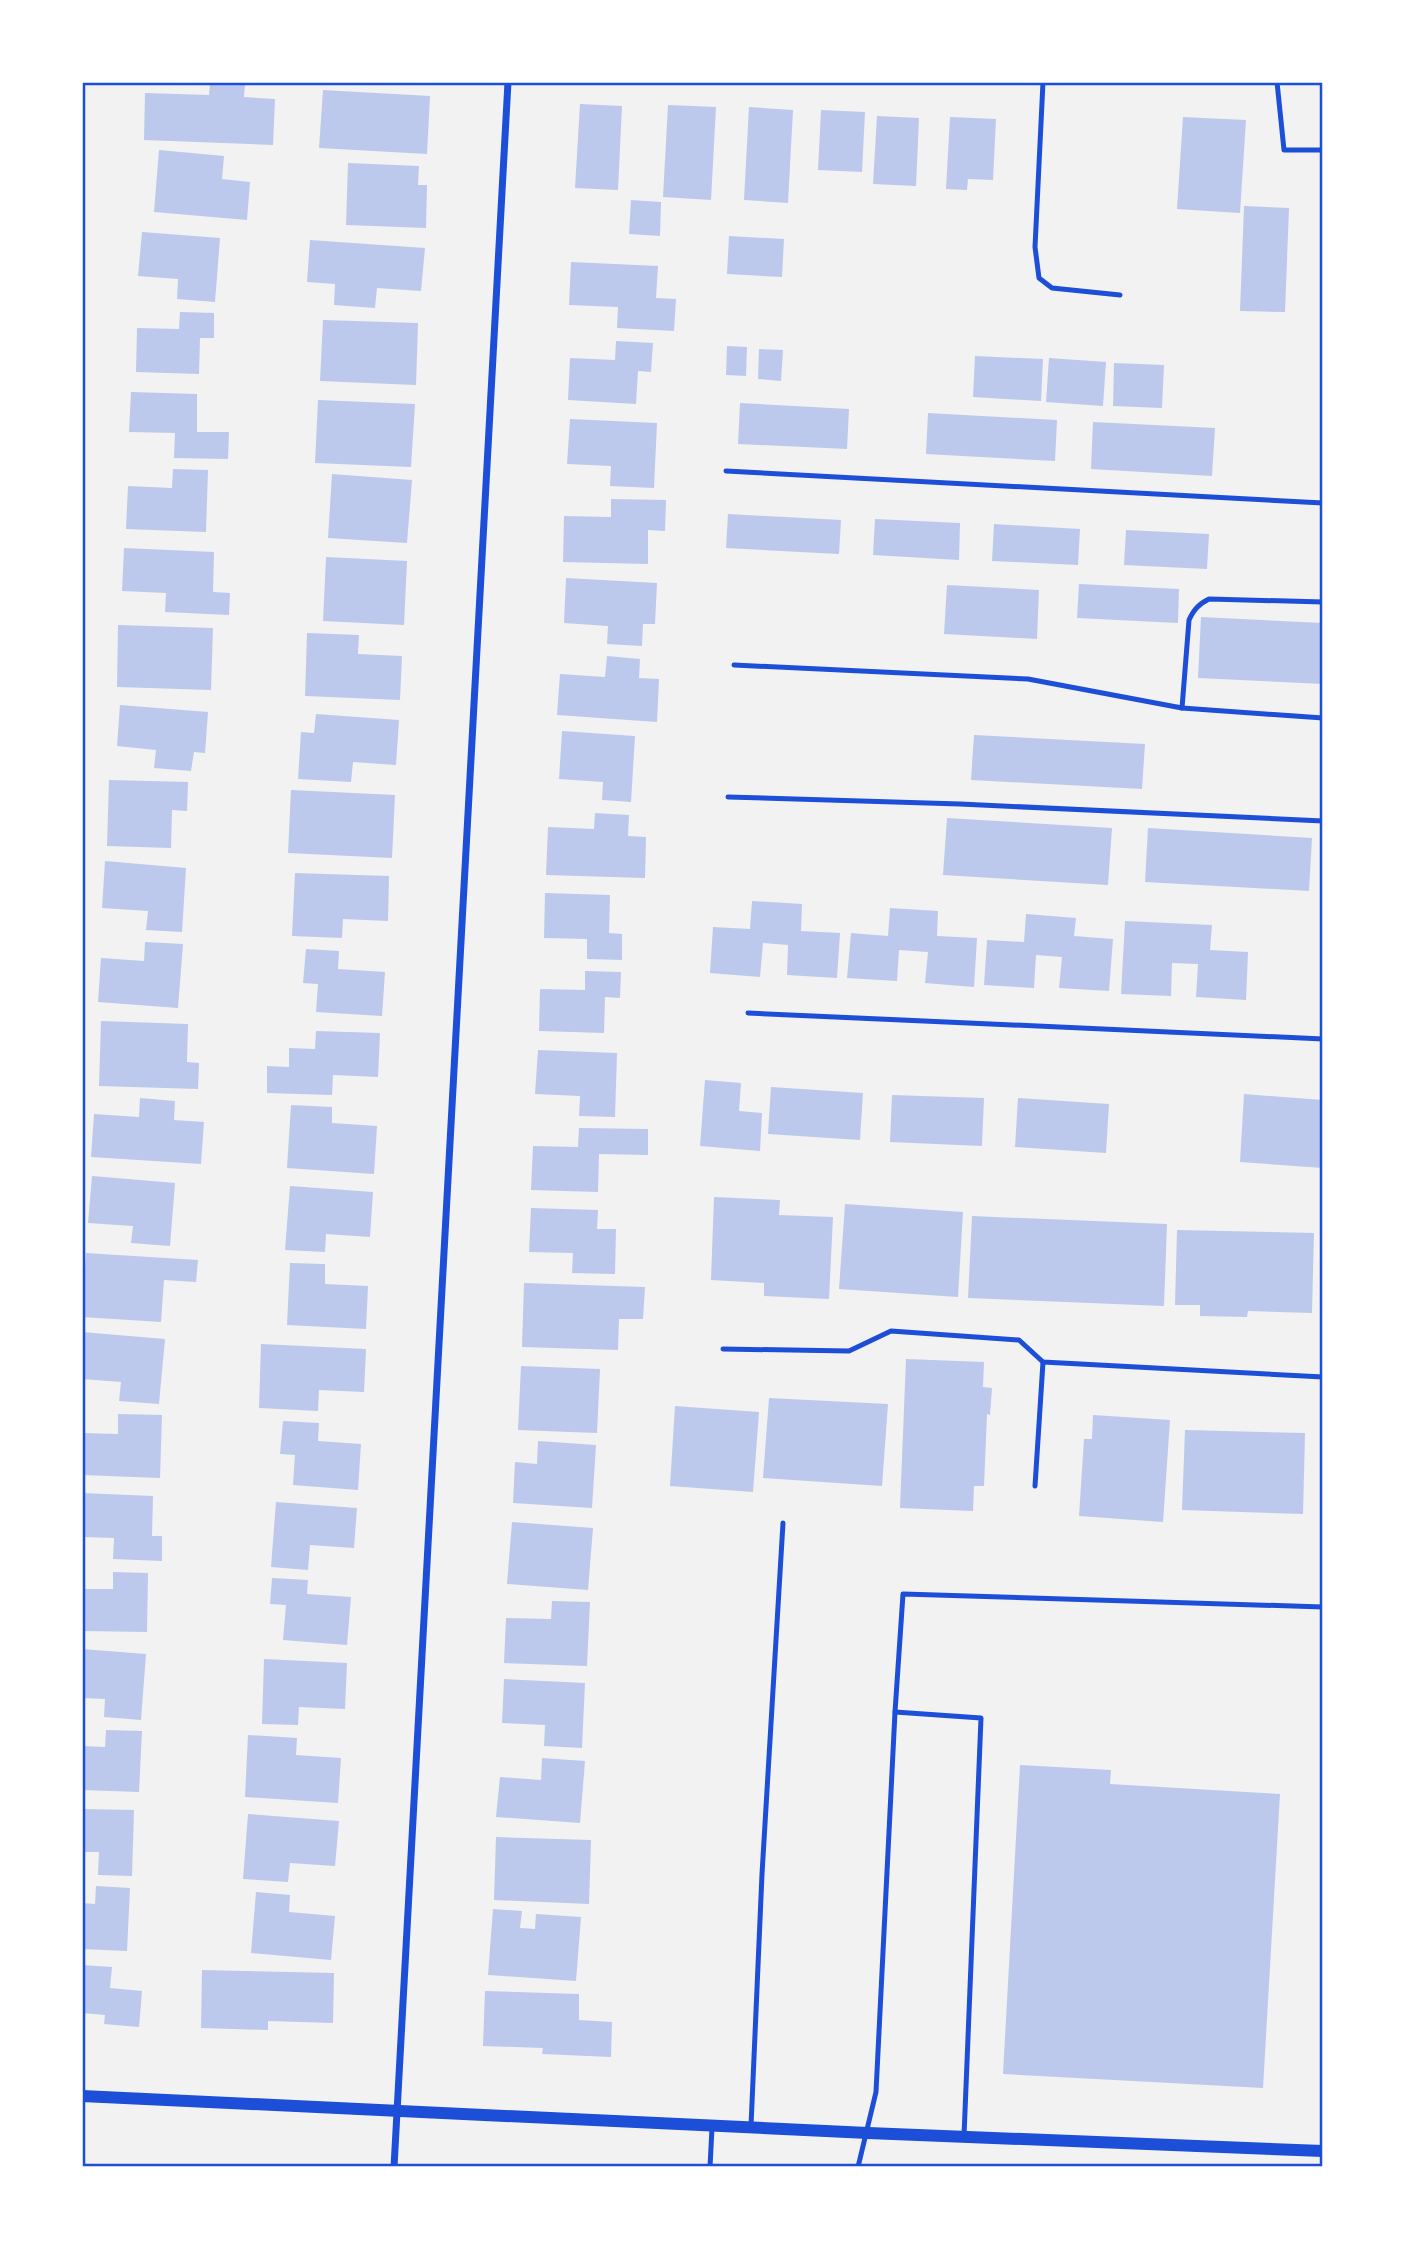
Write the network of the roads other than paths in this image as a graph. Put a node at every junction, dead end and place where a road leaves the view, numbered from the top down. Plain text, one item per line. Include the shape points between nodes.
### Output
1 (508, 82) edge
2 (1043, 82) edge
3 (1277, 82) edge
4 (1323, 150) edge
5 (1120, 295) dead end
6 (726, 471) dead end
7 (1323, 503) edge
8 (1323, 602) edge
9 (734, 666) dead end
10 (1182, 708) junction
11 (1323, 718) edge
12 (728, 797) dead end
13 (1323, 821) edge
14 (748, 1013) dead end
15 (1323, 1039) edge
16 (723, 1349) dead end
17 (1043, 1362) junction
18 (1323, 1377) edge
19 (1035, 1486) dead end
20 (783, 1523) dead end
21 (1323, 1607) edge
22 (895, 1712) junction
23 (82, 2096) edge
24 (398, 2111) junction
25 (712, 2124) junction
26 (751, 2126) junction
27 (867, 2133) junction
28 (964, 2136) junction
29 (1323, 2151) edge
30 (394, 2167) edge
31 (710, 2167) edge
32 (858, 2167) edge

1 - 24 street
2 - 5 lane via 1035,247 1039,278 1052,288
3 - 4 lane via 1284,150
6 - 7 lane
8 - 10 lane via 1209,599 1201,603 1189,620
9 - 10 lane via 1028,679
10 - 11 lane
12 - 13 lane
14 - 15 lane
16 - 17 lane via 849,1351 891,1331 1019,1340
17 - 18 lane
17 - 19 lane
20 - 26 lane
21 - 22 lane via 903,1594
22 - 27 lane via 876,2092
22 - 28 lane via 981,1718
23 - 24 street
24 - 25 street
24 - 30 street
25 - 26 street
25 - 31 lane
26 - 27 street
27 - 28 street
27 - 32 lane
28 - 29 street

